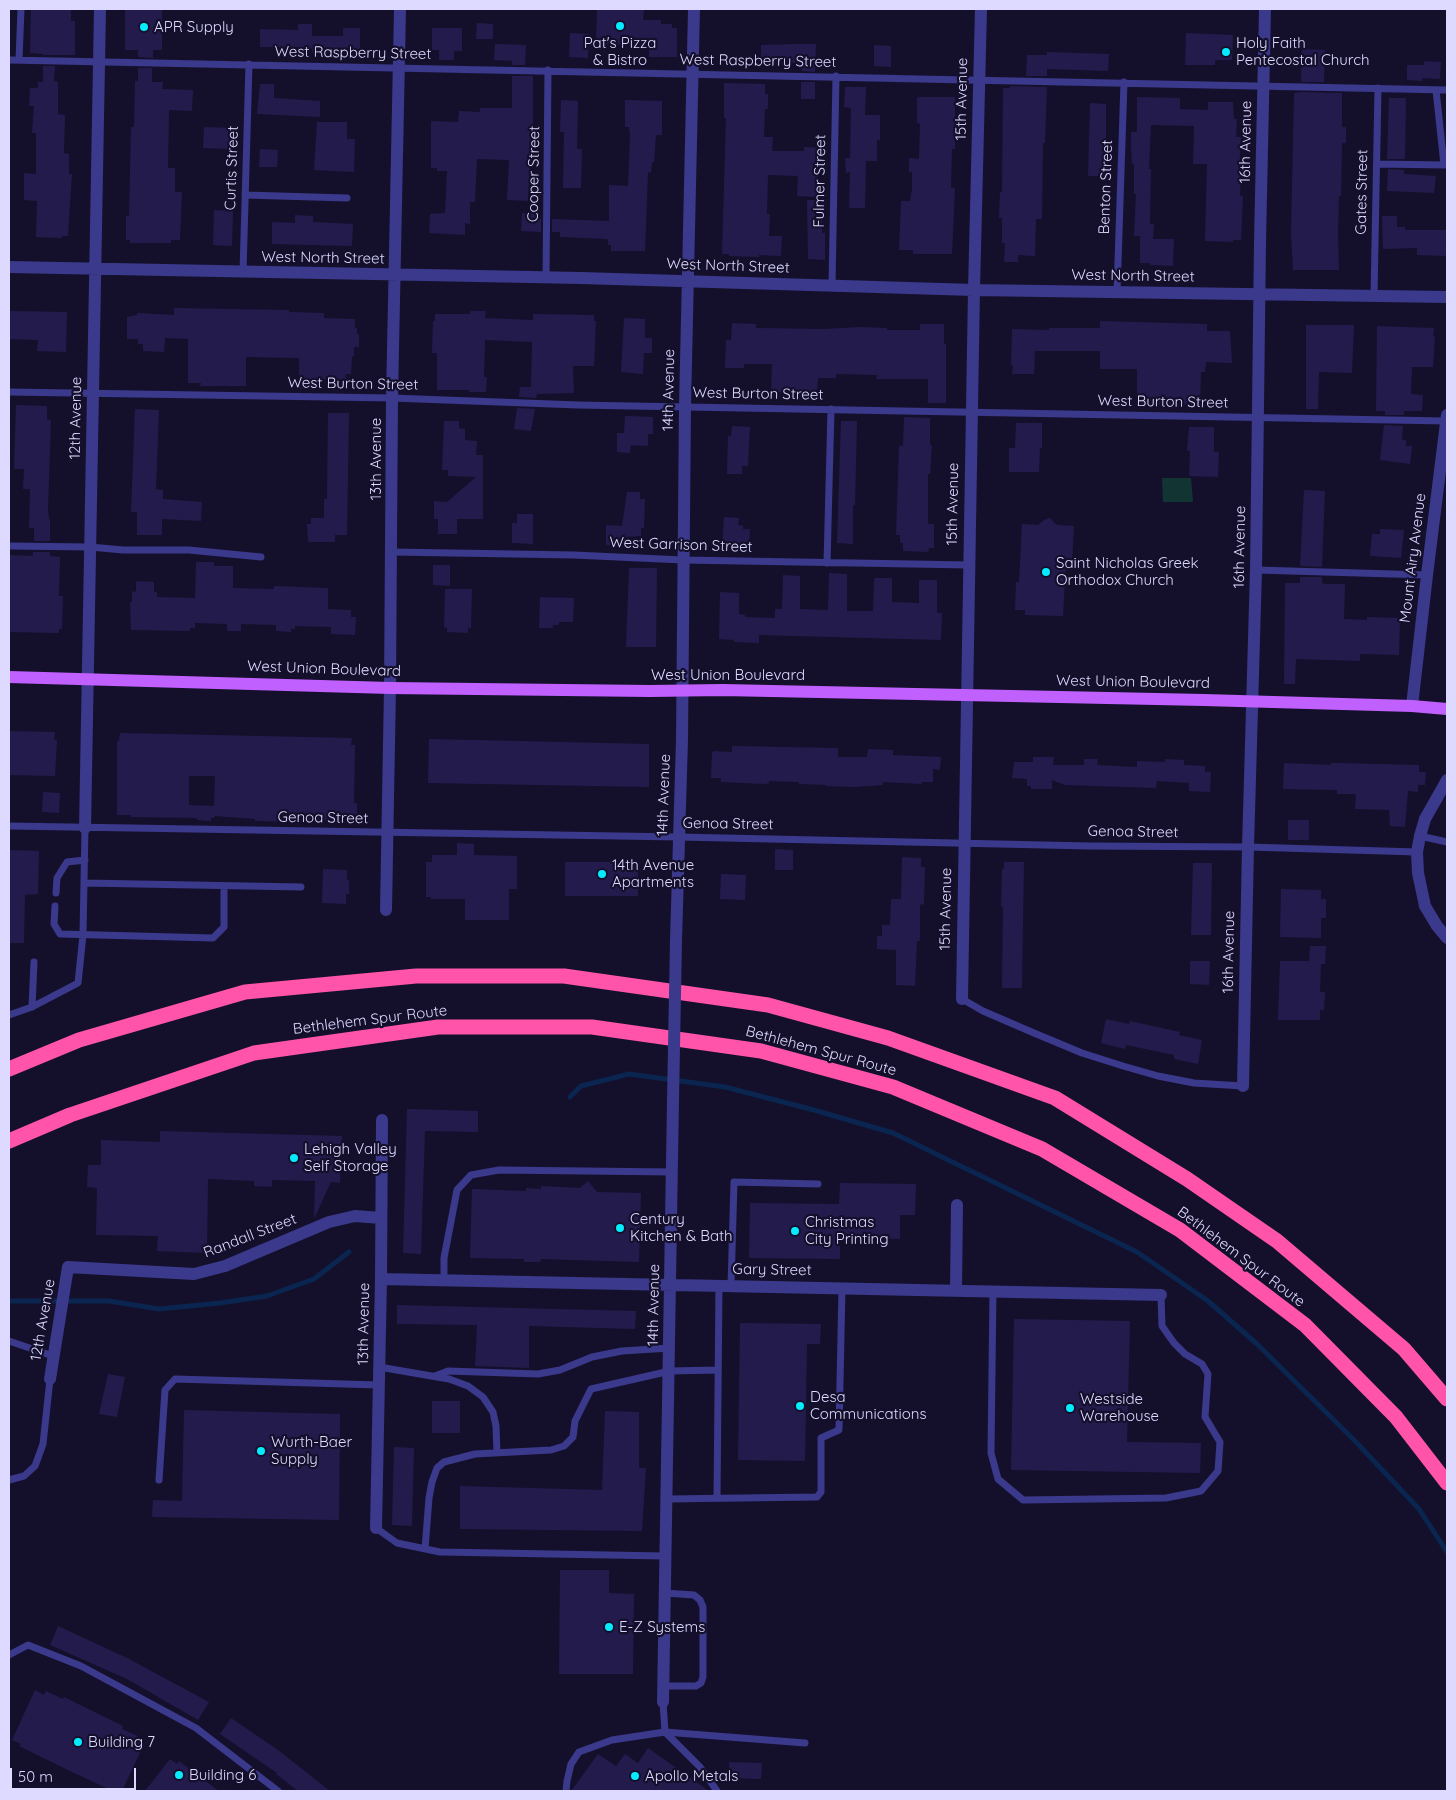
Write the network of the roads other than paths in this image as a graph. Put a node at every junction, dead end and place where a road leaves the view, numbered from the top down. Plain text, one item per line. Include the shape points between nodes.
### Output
1 (21, 9) edge
2 (100, 9) edge
3 (400, 9) edge
4 (694, 9) edge
5 (981, 9) edge
6 (1265, 9) edge
7 (9, 60) edge
8 (20, 60) junction
9 (99, 60) junction
10 (249, 64) junction
11 (399, 69) junction
12 (548, 70) junction
13 (693, 73) junction
14 (836, 76) junction
15 (979, 80) junction
16 (1124, 82) junction
17 (1264, 85) junction
18 (1378, 88) junction
19 (1436, 90) junction
20 (1447, 90) edge
21 (1377, 164) junction
22 (1446, 165) edge
23 (245, 195) junction
24 (347, 198) dead end
25 (9, 268) edge
26 (94, 269) junction
27 (243, 272) junction
28 (395, 275) junction
29 (546, 278) junction
30 (688, 281) junction
31 (832, 285) junction
32 (974, 290) junction
33 (1117, 292) junction
34 (1259, 294) junction
35 (1374, 296) junction
36 (1447, 297) edge
37 (9, 392) edge
38 (92, 394) junction
39 (392, 398) junction
40 (685, 406) junction
41 (831, 409) junction
42 (971, 412) junction
43 (1258, 417) junction
44 (1447, 418) edge
45 (9, 546) edge
46 (90, 547) junction
47 (392, 552) junction
48 (261, 557) dead end
49 (683, 560) junction
50 (827, 563) junction
51 (969, 565) junction
52 (1256, 570) junction
53 (1427, 575) junction
54 (9, 677) edge
55 (89, 678) junction
56 (390, 688) junction
57 (682, 691) junction
58 (966, 696) junction
59 (1252, 701) junction
60 (1412, 706) junction
61 (1447, 709) edge
62 (1447, 780) edge
63 (9, 826) edge
64 (85, 828) junction
65 (387, 833) junction
66 (679, 836) junction
67 (1420, 836) junction
68 (963, 842) junction
69 (1447, 842) edge
70 (1248, 847) junction
71 (1417, 852) junction
72 (85, 860) junction
73 (84, 883) junction
74 (224, 886) junction
75 (301, 886) dead end
76 (56, 893) dead end
77 (55, 906) dead end
78 (386, 910) dead end
79 (83, 935) junction
80 (1447, 938) edge
81 (34, 962) dead end
82 (962, 999) joint
83 (32, 1007) junction
84 (9, 1015) edge
85 (9, 1069) edge
86 (1243, 1086) joint
87 (382, 1120) dead end
88 (9, 1141) edge
89 (672, 1172) junction
90 (818, 1184) dead end
91 (957, 1205) dead end
92 (381, 1218) junction
93 (68, 1267) joint
94 (381, 1279) junction
95 (444, 1280) junction
96 (670, 1285) junction
97 (725, 1286) junction
98 (842, 1288) junction
99 (956, 1290) junction
100 (993, 1290) junction
101 (1161, 1295) joint
102 (9, 1341) edge
103 (670, 1348) junction
104 (53, 1356) junction
105 (379, 1366) junction
106 (718, 1370) junction
107 (670, 1371) junction
108 (435, 1376) junction
109 (50, 1379) joint
110 (379, 1385) junction
111 (1447, 1398) edge
112 (497, 1453) junction
113 (9, 1480) edge
114 (159, 1480) dead end
115 (1447, 1483) edge
116 (666, 1498) junction
117 (717, 1498) junction
118 (376, 1528) joint
119 (425, 1549) junction
120 (665, 1556) junction
121 (665, 1593) junction
122 (9, 1656) edge
123 (663, 1686) junction
124 (663, 1702) joint
125 (665, 1732) junction
126 (805, 1743) dead end
127 (278, 1791) edge
128 (566, 1791) edge
129 (717, 1791) edge

1 - 8 lane
2 - 9 street, 12th Avenue
3 - 11 street, 13th Avenue
4 - 13 street, 14th Avenue
5 - 15 street, 15th Avenue
6 - 17 street, 16th Avenue
7 - 8 lane, West Raspberry Street
8 - 9 lane, West Raspberry Street
9 - 10 lane, West Raspberry Street
9 - 26 street, 12th Avenue
10 - 11 lane, West Raspberry Street
10 - 23 lane, Curtis Street
11 - 12 lane, West Raspberry Street
11 - 28 street, 13th Avenue
12 - 13 lane, West Raspberry Street
12 - 29 lane, Cooper Street
13 - 14 lane, West Raspberry Street
13 - 30 street, 14th Avenue
14 - 15 lane, West Raspberry Street
14 - 31 lane, Fulmer Street
15 - 16 lane, West Raspberry Street
15 - 32 street, 15th Avenue
16 - 17 lane, West Raspberry Street
16 - 33 lane, Benton Street
17 - 18 lane, West Raspberry Street
17 - 34 street, 16th Avenue
18 - 19 lane, West Raspberry Street
18 - 21 lane, Gates Street
19 - 20 lane, West Raspberry Street
19 - 22 lane
21 - 22 lane
21 - 35 lane, Gates Street
23 - 24 lane
23 - 27 lane, Curtis Street
25 - 26 street, West North Street
26 - 27 street, West North Street
26 - 38 street, 12th Avenue
27 - 28 street, West North Street
28 - 29 street, West North Street
28 - 39 street, 13th Avenue
29 - 30 street, West North Street
30 - 31 street, West North Street
30 - 40 street, 14th Avenue
31 - 32 street, West North Street
32 - 33 street, West North Street
32 - 42 street, 15th Avenue
33 - 34 street, West North Street
34 - 35 street, West North Street
34 - 43 street, 16th Avenue
35 - 36 street, West North Street
37 - 38 lane, West Burton Street
38 - 39 lane, West Burton Street
38 - 46 street, 12th Avenue
39 - 40 lane, West Burton Street
39 - 47 street, 13th Avenue
40 - 41 lane, West Burton Street
40 - 49 street, 14th Avenue
41 - 42 lane, West Burton Street
41 - 50 lane
42 - 43 lane, West Burton Street
42 - 51 street, 15th Avenue
43 - 44 lane, West Burton Street
43 - 52 street, 16th Avenue
44 - 53 street, Mount Airy Avenue
45 - 46 lane
46 - 48 lane via 189,550
46 - 55 street, 12th Avenue
47 - 49 lane, West Garrison Street
47 - 56 street, 13th Avenue
49 - 50 lane, West Garrison Street
49 - 57 street, 14th Avenue
50 - 51 lane, West Garrison Street
51 - 58 street, 15th Avenue
52 - 53 lane
52 - 59 street, 16th Avenue
53 - 60 street, Mount Airy Avenue
54 - 55 main road, West Union Boulevard
55 - 56 main road, West Union Boulevard
55 - 64 street, 12th Avenue
56 - 57 main road, West Union Boulevard
56 - 65 street, 13th Avenue
57 - 58 main road, West Union Boulevard
57 - 66 street, 14th Avenue
58 - 59 main road, West Union Boulevard
58 - 68 street, 15th Avenue
59 - 60 main road, West Union Boulevard
59 - 70 street, 16th Avenue
60 - 61 main road, West Union Boulevard
62 - 67 street via 1425,819
63 - 64 lane, Genoa Street
64 - 65 lane, Genoa Street
64 - 72 lane
65 - 66 lane, Genoa Street
65 - 78 street, 13th Avenue
66 - 68 lane, Genoa Street
66 - 89 street, 14th Avenue, bridge
67 - 69 lane
67 - 71 street
68 - 70 lane, Genoa Street
68 - 82 street, 15th Avenue
70 - 71 lane, Genoa Street
70 - 86 street, 16th Avenue
71 - 80 street via 1425,906
72 - 73 lane
72 - 76 lane via 67,862 57,878
73 - 74 lane
73 - 79 lane
74 - 75 lane
74 - 79 lane via 224,927 213,938
77 - 79 lane via 54,924 60,934
79 - 83 lane via 78,983
81 - 83 lane
82 - 86 lane via 983,1012 1082,1053 1123,1066 1194,1082
83 - 84 lane
85 - 111 highway, Bethlehem Spur Route via 79,1040 245,992 416,976 564,976 768,1005 888,1038 1055,1098 1187,1179 1277,1241 1404,1349
87 - 92 street, 13th Avenue
88 - 115 highway, Bethlehem Spur Route via 70,1115 254,1052 438,1027 592,1027 761,1051 893,1087 1042,1149 1180,1230 1304,1325 1396,1416
89 - 95 lane via 499,1170 471,1175 457,1190 444,1258
89 - 96 street, 14th Avenue
90 - 97 lane via 734,1182
91 - 99 street
92 - 93 street, Randall Street via 355,1216 329,1222 225,1266 194,1274
92 - 94 street, 13th Avenue
93 - 104 street, 12th Avenue
94 - 95 street, Gary Street
94 - 105 street, 13th Avenue
95 - 96 street, Gary Street
96 - 97 street, Gary Street
96 - 103 street, 14th Avenue
97 - 98 street, Gary Street
97 - 106 lane
98 - 99 street, Gary Street
98 - 117 lane via 839,1430 821,1438 821,1492 817,1497
99 - 100 street, Gary Street
100 - 101 street, Gary Street
100 - 101 lane via 992,1453 998,1480 1023,1500 1166,1498 1201,1491 1218,1471 1220,1442 1206,1417 1208,1374 1202,1364 1174,1343 1162,1326
102 - 104 lane
103 - 107 street, 14th Avenue
103 - 108 lane via 622,1351 538,1374 448,1371
104 - 109 street, 12th Avenue
105 - 108 lane
105 - 110 street, 13th Avenue
106 - 107 lane
106 - 117 lane
107 - 112 lane via 591,1389 575,1421 573,1437 564,1446 551,1450
107 - 116 street, 14th Avenue
108 - 112 lane via 468,1386 482,1397 494,1412
109 - 113 lane via 43,1444 35,1466 24,1476
110 - 114 lane via 175,1379 165,1390
110 - 118 street, 13th Avenue
112 - 119 lane via 456,1458 437,1468 429,1498
116 - 117 lane
116 - 120 street, 14th Avenue
118 - 119 lane via 397,1543
119 - 120 lane
120 - 121 street, 14th Avenue
121 - 123 street, 14th Avenue
121 - 123 lane via 694,1596 700,1600 703,1677 696,1686
122 - 127 lane via 28,1645 81,1666 196,1728
123 - 124 street, 14th Avenue
124 - 125 lane
125 - 126 lane
125 - 128 lane via 612,1740 579,1752 571,1764
125 - 129 lane via 700,1767

